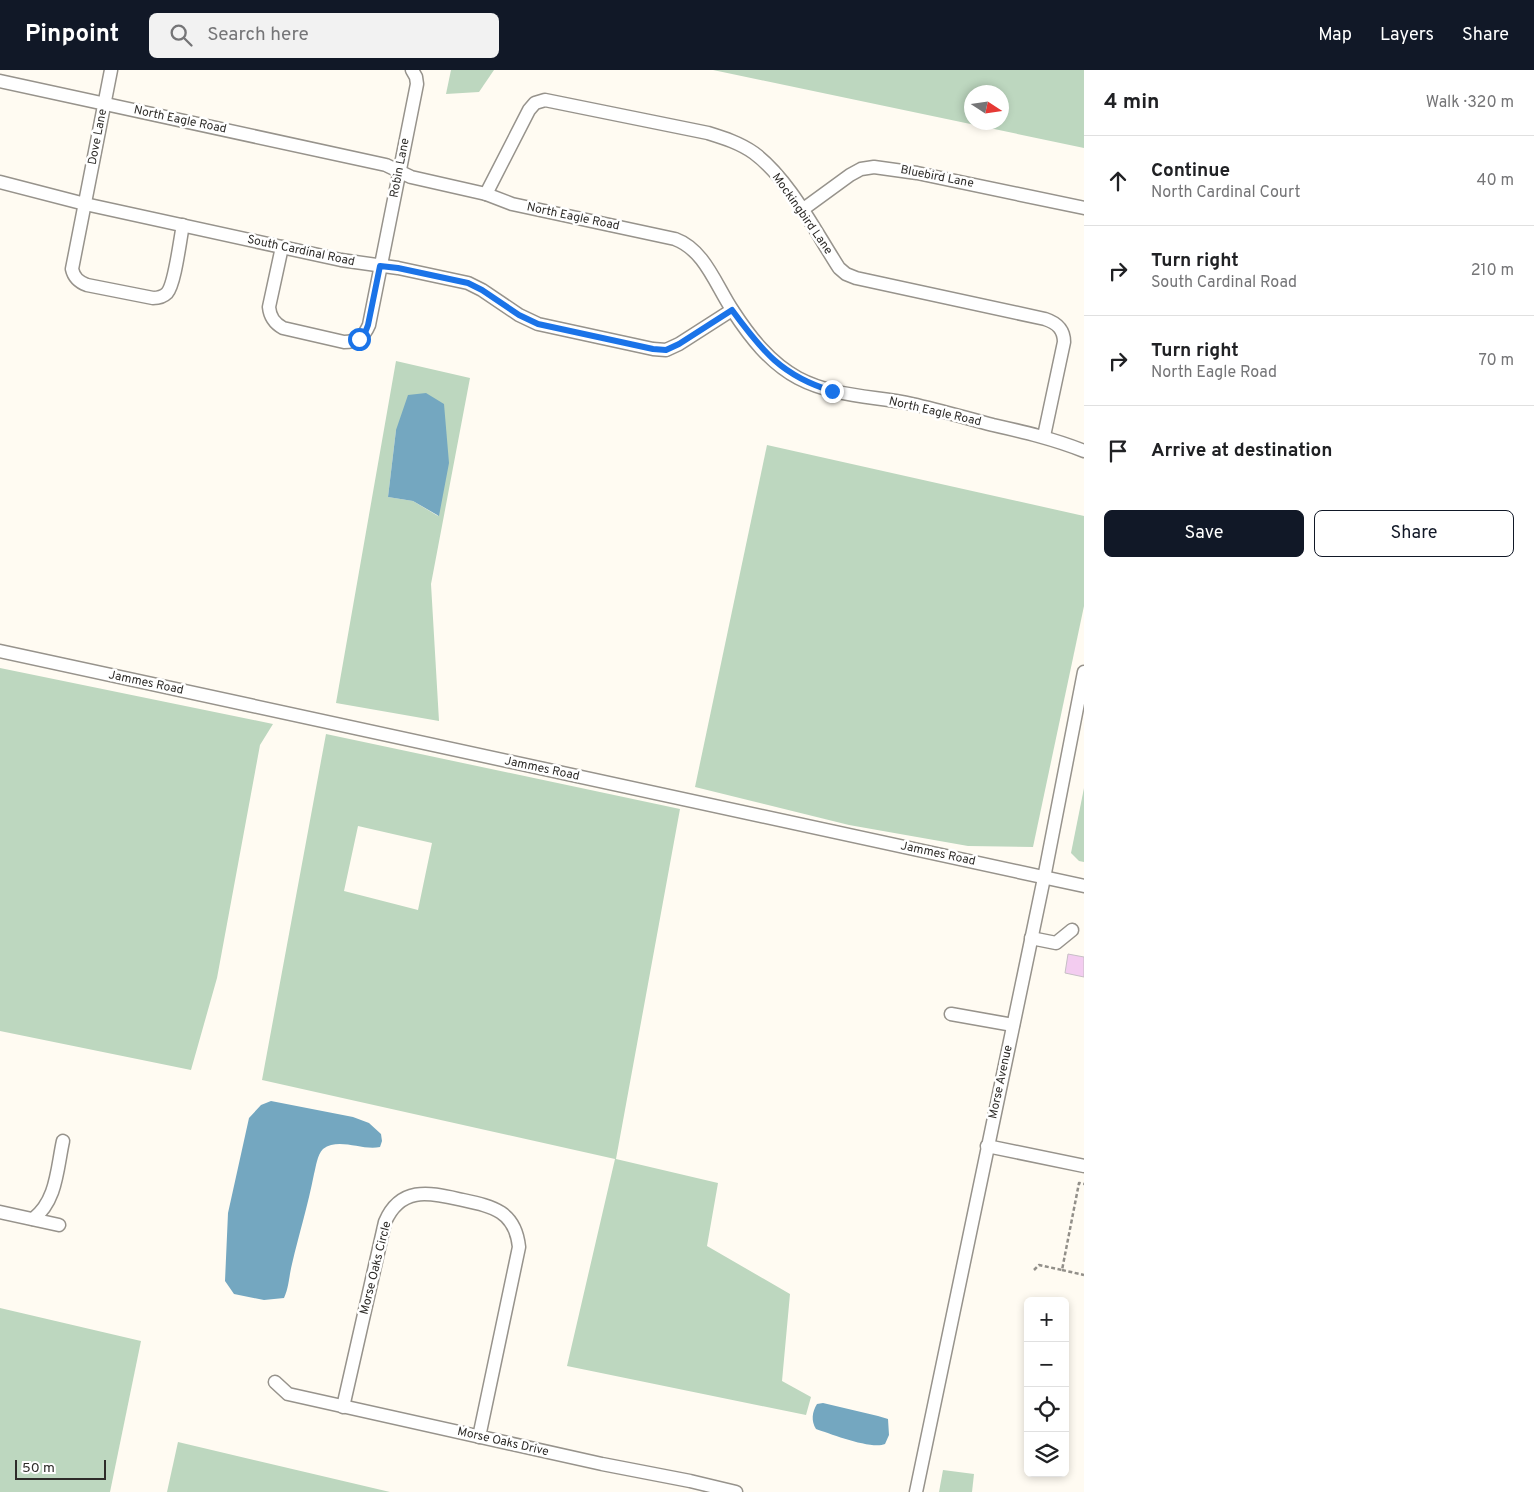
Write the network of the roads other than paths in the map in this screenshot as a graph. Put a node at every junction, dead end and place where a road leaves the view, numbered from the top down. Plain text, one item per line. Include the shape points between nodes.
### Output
1 (111, 70) edge
2 (412, 70) edge
3 (0, 81) edge
4 (105, 104) junction
5 (399, 172) junction
6 (0, 182) edge
7 (486, 194) junction
8 (85, 204) junction
9 (1084, 208) edge
10 (802, 210) junction
11 (183, 225) junction
12 (282, 247) junction
13 (380, 266) junction
14 (732, 310) junction
15 (1044, 436) junction
16 (1084, 451) edge
17 (0, 651) edge
18 (1084, 672) edge
19 (1044, 878) junction
20 (1084, 886) edge
21 (1072, 930) dead end
22 (1031, 938) junction
23 (952, 1014) dead end
24 (1013, 1025) junction
25 (63, 1141) dead end
26 (987, 1146) junction
27 (1084, 1166) edge
28 (0, 1212) edge
29 (33, 1219) junction
30 (59, 1225) dead end
31 (275, 1382) dead end
32 (343, 1407) junction
33 (479, 1437) junction
34 (736, 1492) edge
35 (916, 1492) edge

1 - 4 street, Dove Lane
2 - 5 street, Robin Lane via 416,84
3 - 4 street, North Eagle Road
4 - 5 street, North Eagle Road via 369,161
4 - 8 street, Dove Lane
5 - 7 street, North Eagle Road
5 - 13 street, Robin Lane
6 - 8 street, South Cardinal Road
7 - 10 street, Mockingbird Lane via 529,110 535,103 545,100 708,132 730,140 753,153 770,168
7 - 14 street, North Eagle Road via 512,204 684,242 700,256
8 - 11 street, South Cardinal Road
8 - 11 street, Dove Lane via 72,269 76,279 88,286 153,298 165,295 171,286
9 - 10 street, Bluebird Lane via 874,167 850,175
10 - 15 street, Mockingbird Lane via 846,274 1054,322 1060,327 1064,342
11 - 12 street, South Cardinal Road
12 - 13 street, South Cardinal Road
12 - 13 street, Robin Lane via 269,307 273,320 283,328 344,342 359,339 365,333
13 - 14 street, South Cardinal Road via 468,283 538,324 653,349 666,350 679,344
14 - 15 street, North Eagle Road via 750,336 780,366 816,386 912,404
15 - 16 street, North Eagle Road
17 - 19 street, Jammes Road
18 - 19 street, Morse Avenue
19 - 20 street, Jammes Road
19 - 22 street, Morse Avenue
21 - 22 street via 1056,943
22 - 24 street, Morse Avenue
23 - 24 street
24 - 26 street, Morse Avenue
25 - 29 street via 51,1198
26 - 27 street
26 - 35 street, Morse Avenue
28 - 29 street
29 - 30 street
31 - 32 street, Morse Oaks Drive via 288,1394
32 - 33 street, Morse Oaks Drive
32 - 33 street, Morse Oaks Circle via 388,1216 405,1198 432,1193 496,1209 508,1218 518,1239 519,1256
33 - 34 street, Morse Oaks Drive

